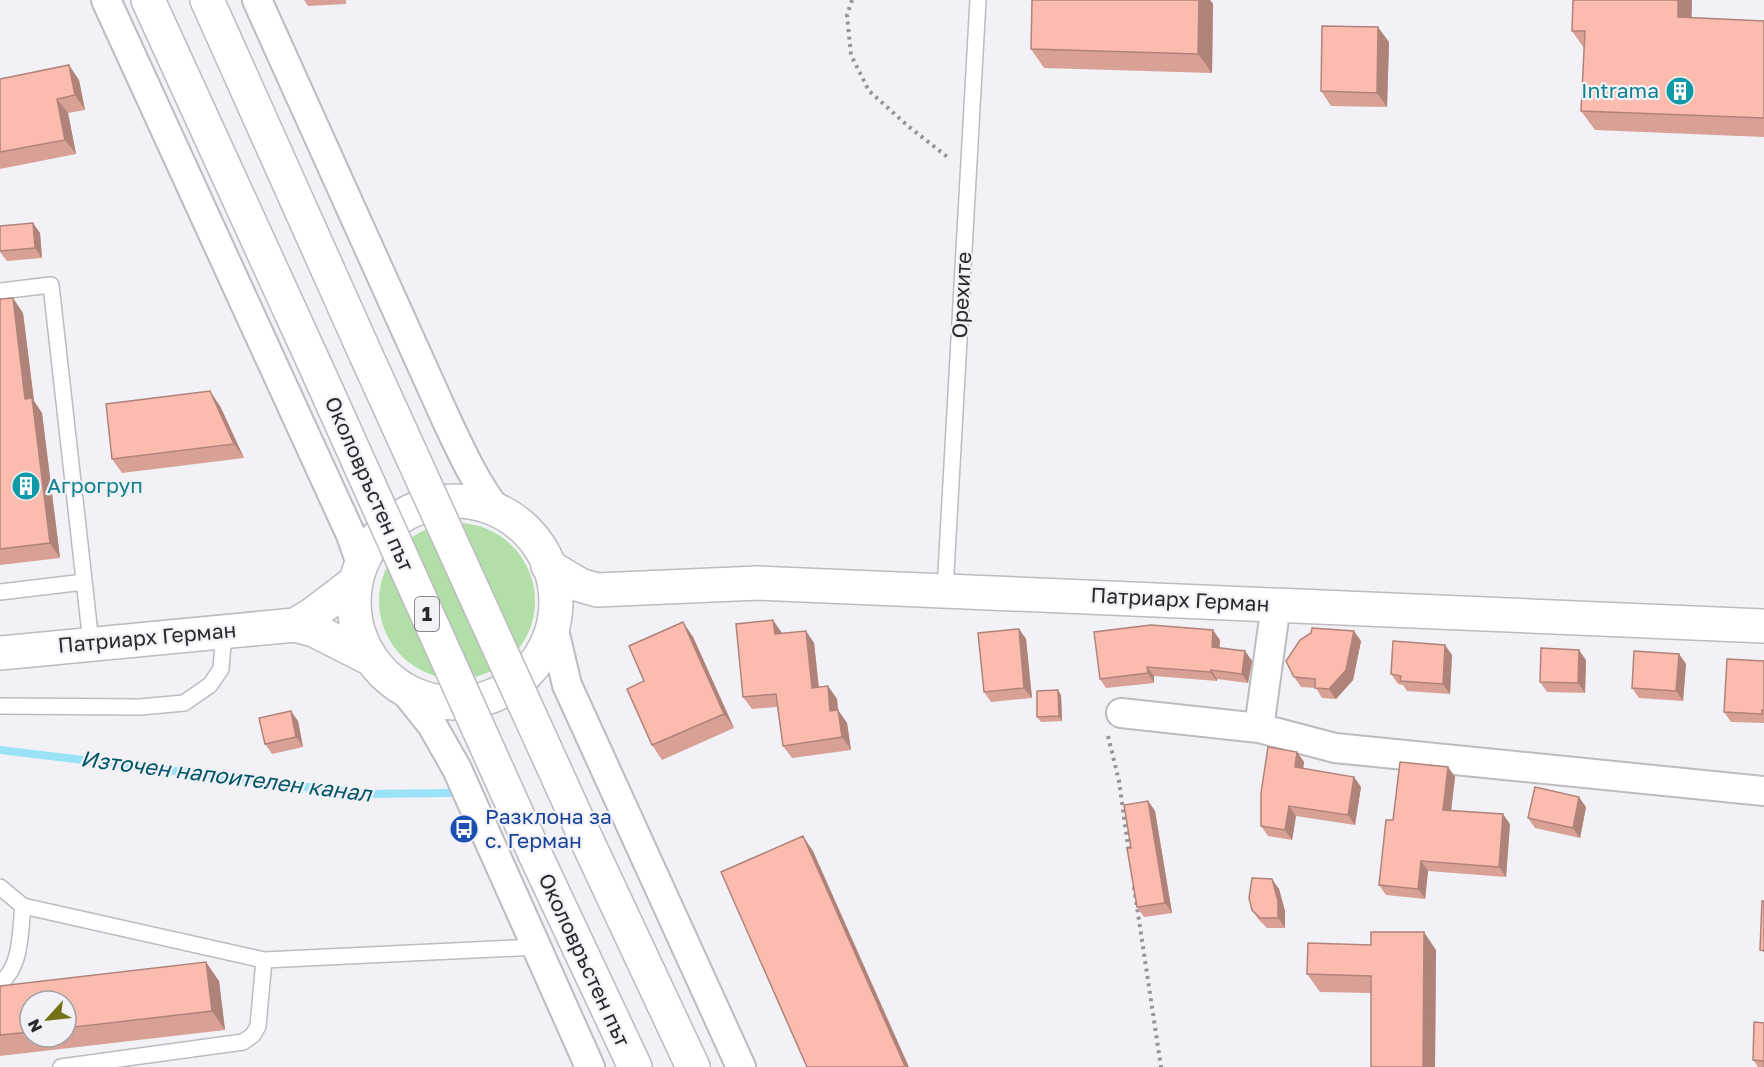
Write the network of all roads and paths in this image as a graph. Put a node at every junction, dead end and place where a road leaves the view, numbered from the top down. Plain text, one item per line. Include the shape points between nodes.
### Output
1 (106, 0) edge
2 (148, 0) edge
3 (207, 0) edge
4 (257, 0) edge
5 (852, 0) edge
6 (978, 0) edge
7 (969, 174) junction
8 (0, 291) edge
9 (497, 511) junction
10 (548, 566) junction
11 (358, 573) junction
12 (84, 582) junction
13 (597, 590) junction
14 (945, 590) junction
15 (0, 592) edge
16 (1276, 604) junction
17 (554, 622) junction
18 (294, 625) junction
19 (1764, 626) edge
20 (224, 631) junction
21 (91, 643) junction
22 (0, 652) edge
23 (371, 659) junction
24 (404, 690) junction
25 (0, 706) edge
26 (1121, 713) joint
27 (1259, 728) junction
28 (1764, 791) edge
29 (1131, 863) edge
30 (1134, 886) edge
31 (0, 887) edge
32 (23, 906) junction
33 (537, 947) junction
34 (264, 960) junction
35 (0, 983) edge
36 (61, 1067) edge
37 (590, 1067) edge
38 (635, 1067) edge
39 (693, 1067) edge
40 (741, 1067) edge
41 (1161, 1067) edge

1 - 11 street via 346,525
2 - 38 main road, Околовръстен път / 1, bridge
3 - 39 main road, bridge
4 - 9 street via 446,419 482,491
5 - 7 path via 847,15 851,55 869,91
6 - 7 lane, Орехите
7 - 14 lane, Орехите
8 - 12 lane via 51,285
9 - 10 main road via 529,534
9 - 11 main road via 466,502 412,510 387,527 372,545
10 - 13 main road, Патриарх Герман
10 - 17 main road via 555,590
11 - 18 main road via 313,614
11 - 23 main road via 354,606 357,628
12 - 15 lane
12 - 21 lane
13 - 14 main road, Патриарх Герман via 758,583
13 - 17 main road, Патриарх Герман via 564,607
14 - 16 main road, Патриарх Герман
16 - 19 main road, Патриарх Герман
16 - 27 street
17 - 24 main road via 541,656 525,675 493,696 446,703
17 - 40 street via 567,685
18 - 20 main road, Патриарх Герман
18 - 23 main road via 314,630
20 - 21 main road, Патриарх Герман
20 - 25 lane via 221,669 210,685 184,703
21 - 22 main road, Патриарх Герман
23 - 24 main road
24 - 33 street via 432,725 456,769
26 - 27 street
26 - 29 path via 1106,729 1119,781
27 - 28 street via 1335,748
30 - 41 path
31 - 32 lane
32 - 34 lane
32 - 35 lane via 15,967
33 - 34 lane
33 - 37 street
34 - 36 lane via 258,1026 243,1042

